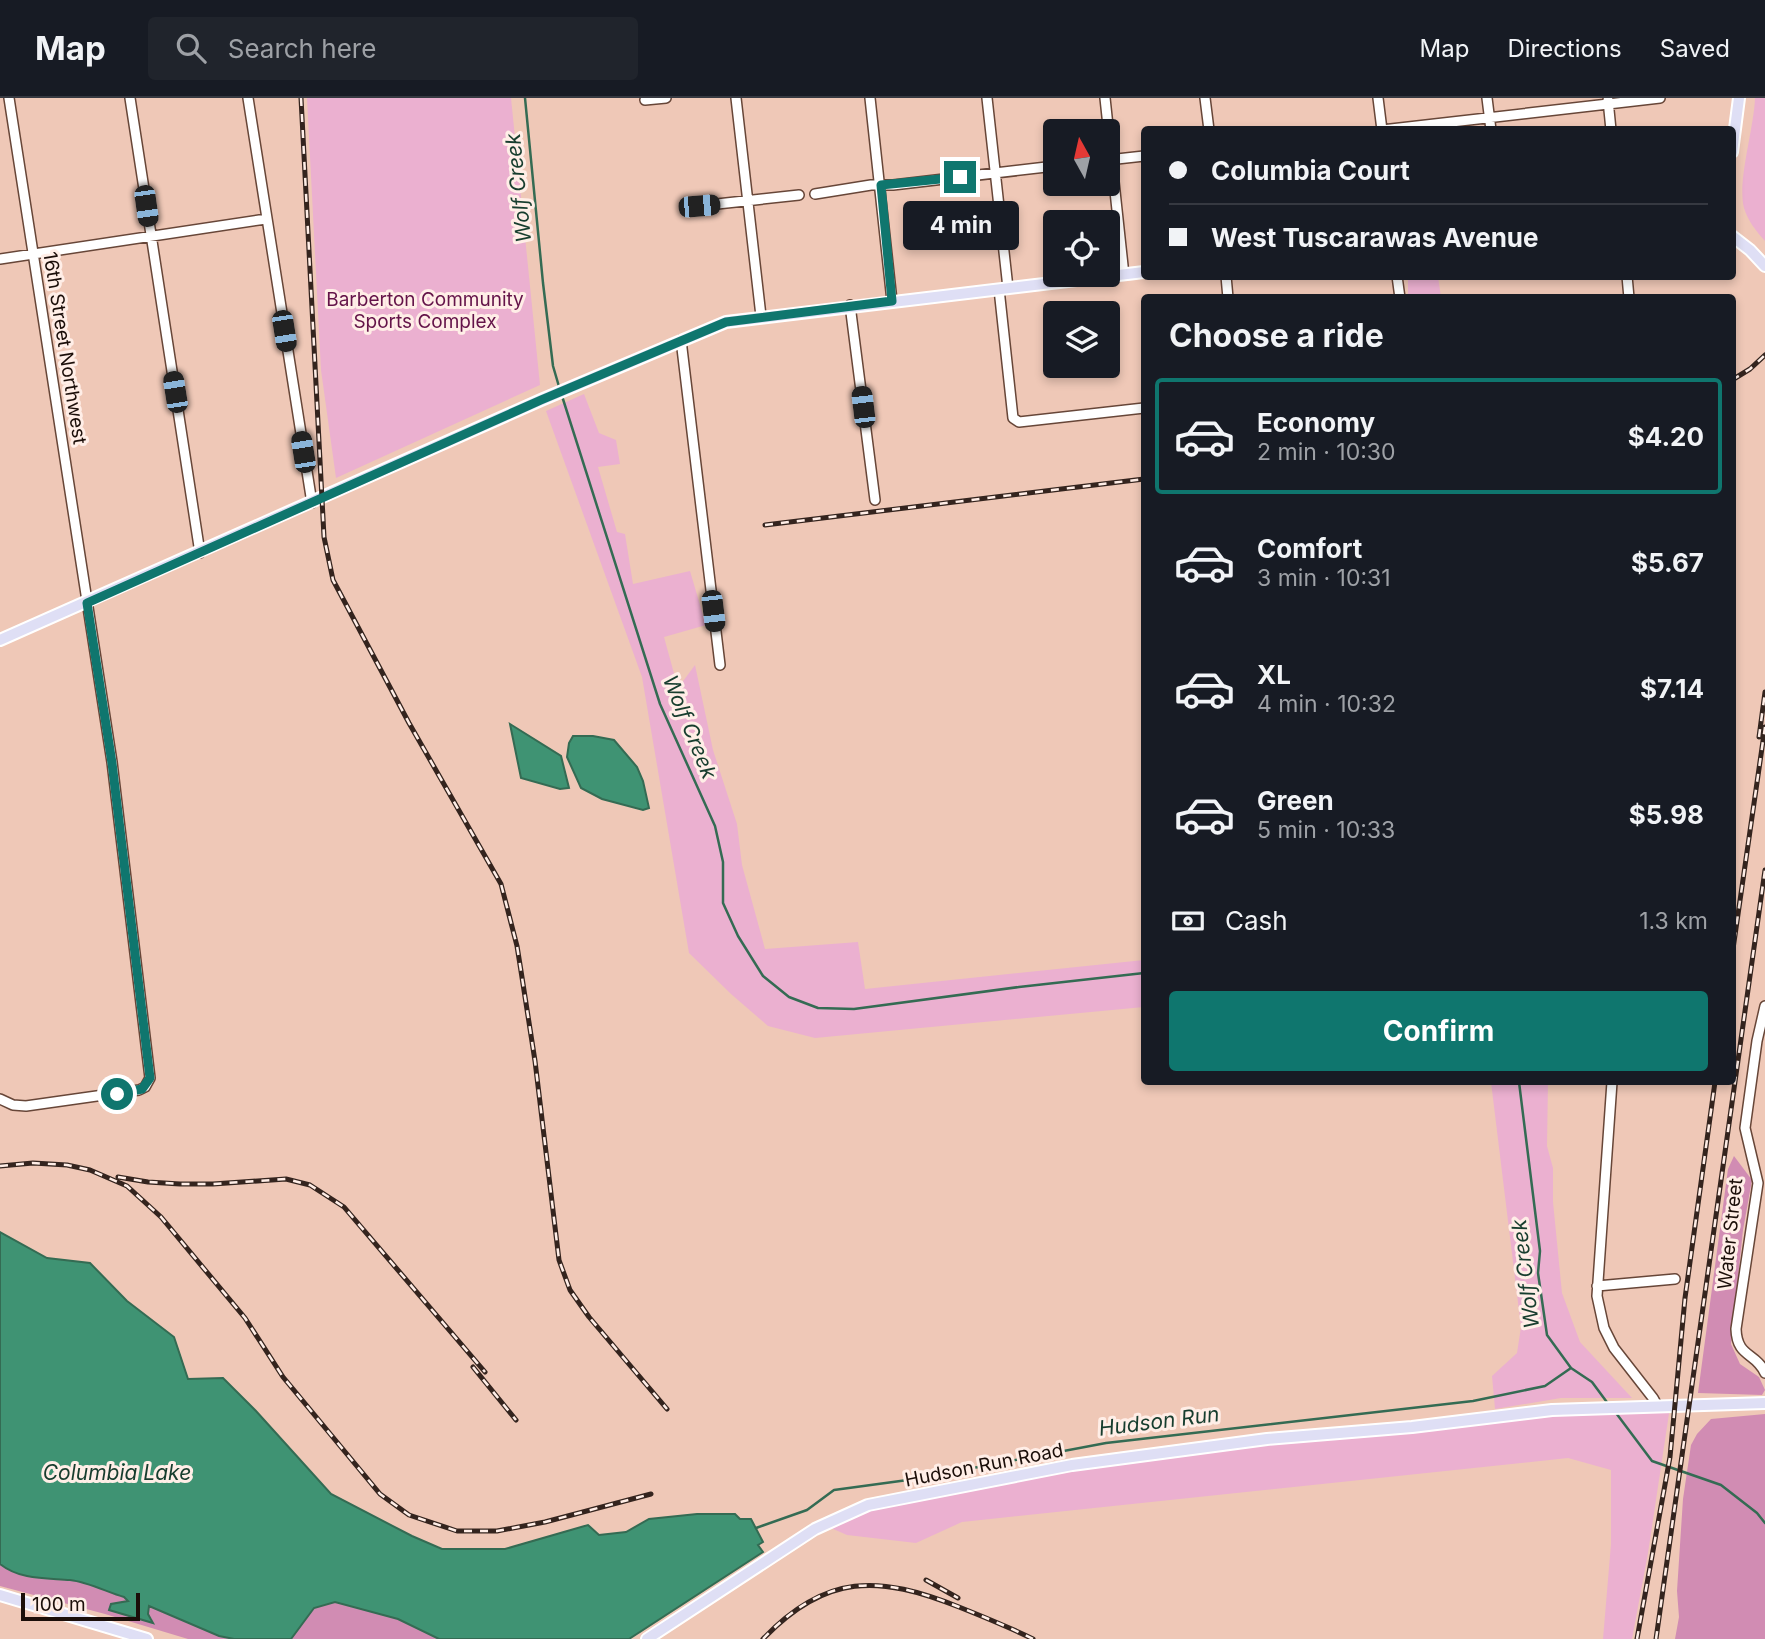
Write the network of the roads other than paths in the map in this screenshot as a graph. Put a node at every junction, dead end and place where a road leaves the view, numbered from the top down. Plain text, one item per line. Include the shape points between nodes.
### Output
1 (9, 98) edge
2 (130, 98) edge
3 (248, 98) edge
4 (666, 98) edge
5 (736, 98) edge
6 (870, 98) edge
7 (987, 98) edge
8 (1105, 98) edge
9 (1205, 98) edge
10 (1378, 98) edge
11 (1487, 98) edge
12 (1660, 98) edge
13 (1739, 98) edge
14 (645, 100) dead end
15 (1608, 101) edge
16 (1489, 116) junction
17 (1107, 119) edge
18 (1208, 126) edge
19 (1382, 126) edge
20 (1413, 126) edge
21 (1490, 126) edge
22 (1611, 126) edge
23 (1735, 126) edge
24 (1141, 156) edge
25 (1120, 159) edge
26 (1043, 167) edge
27 (995, 173) junction
28 (881, 185) junction
29 (815, 194) dead end
30 (799, 195) dead end
31 (1114, 196) edge
32 (748, 201) junction
33 (699, 206) dead end
34 (266, 219) junction
35 (151, 236) junction
36 (1736, 239) edge
37 (32, 254) junction
38 (0, 259) edge
39 (1765, 266) edge
40 (1141, 272) edge
41 (1124, 275) junction
42 (1004, 288) junction
43 (892, 301) junction
44 (850, 306) junction
45 (761, 316) junction
46 (681, 340) junction
47 (1141, 408) edge
48 (875, 500) dead end
49 (312, 503) junction
50 (200, 553) junction
51 (87, 603) junction
52 (1, 637) edge
53 (720, 665) dead end
54 (1765, 1006) edge
55 (1612, 1085) edge
56 (0, 1099) edge
57 (1675, 1279) dead end
58 (1597, 1286) junction
59 (1765, 1373) edge
60 (1765, 1403) edge
61 (1658, 1407) junction
62 (0, 1595) edge
63 (147, 1639) edge
64 (646, 1639) edge

1 - 37 street, 16th Street Northwest
2 - 35 street
3 - 34 street
4 - 14 street
5 - 32 street
6 - 28 street
7 - 27 street
8 - 17 street
9 - 18 street
10 - 19 street
11 - 16 street
12 - 15 street
13 - 23 main road
15 - 16 street
15 - 22 street
16 - 20 street
16 - 21 street
24 - 25 street
26 - 27 street
27 - 28 street
27 - 42 street
28 - 29 street
28 - 43 street
30 - 32 street
31 - 41 street
32 - 33 street
32 - 45 street
34 - 35 street
34 - 49 street
35 - 37 street
35 - 50 street
36 - 39 main road
37 - 38 street
37 - 51 street, 16th Street Northwest
40 - 41 main road
41 - 42 main road
42 - 43 main road
42 - 47 street via 1013,418 1019,422
43 - 44 main road
44 - 45 main road
44 - 48 street
45 - 46 main road via 732,320
46 - 49 main road
46 - 53 street
49 - 50 main road
50 - 51 main road
51 - 52 main road
51 - 56 street, 16th Street Northwest via 112,763 150,1078 142,1089 26,1106
54 - 59 street, Water Street via 1745,1128 1758,1183 1736,1342
55 - 58 street
57 - 58 street
58 - 61 street via 1604,1328 1614,1348
60 - 61 main road, Hudson Run Road
61 - 64 main road, Hudson Run Road via 1552,1410 1196,1447 1049,1469 868,1505 815,1529
62 - 63 main road

